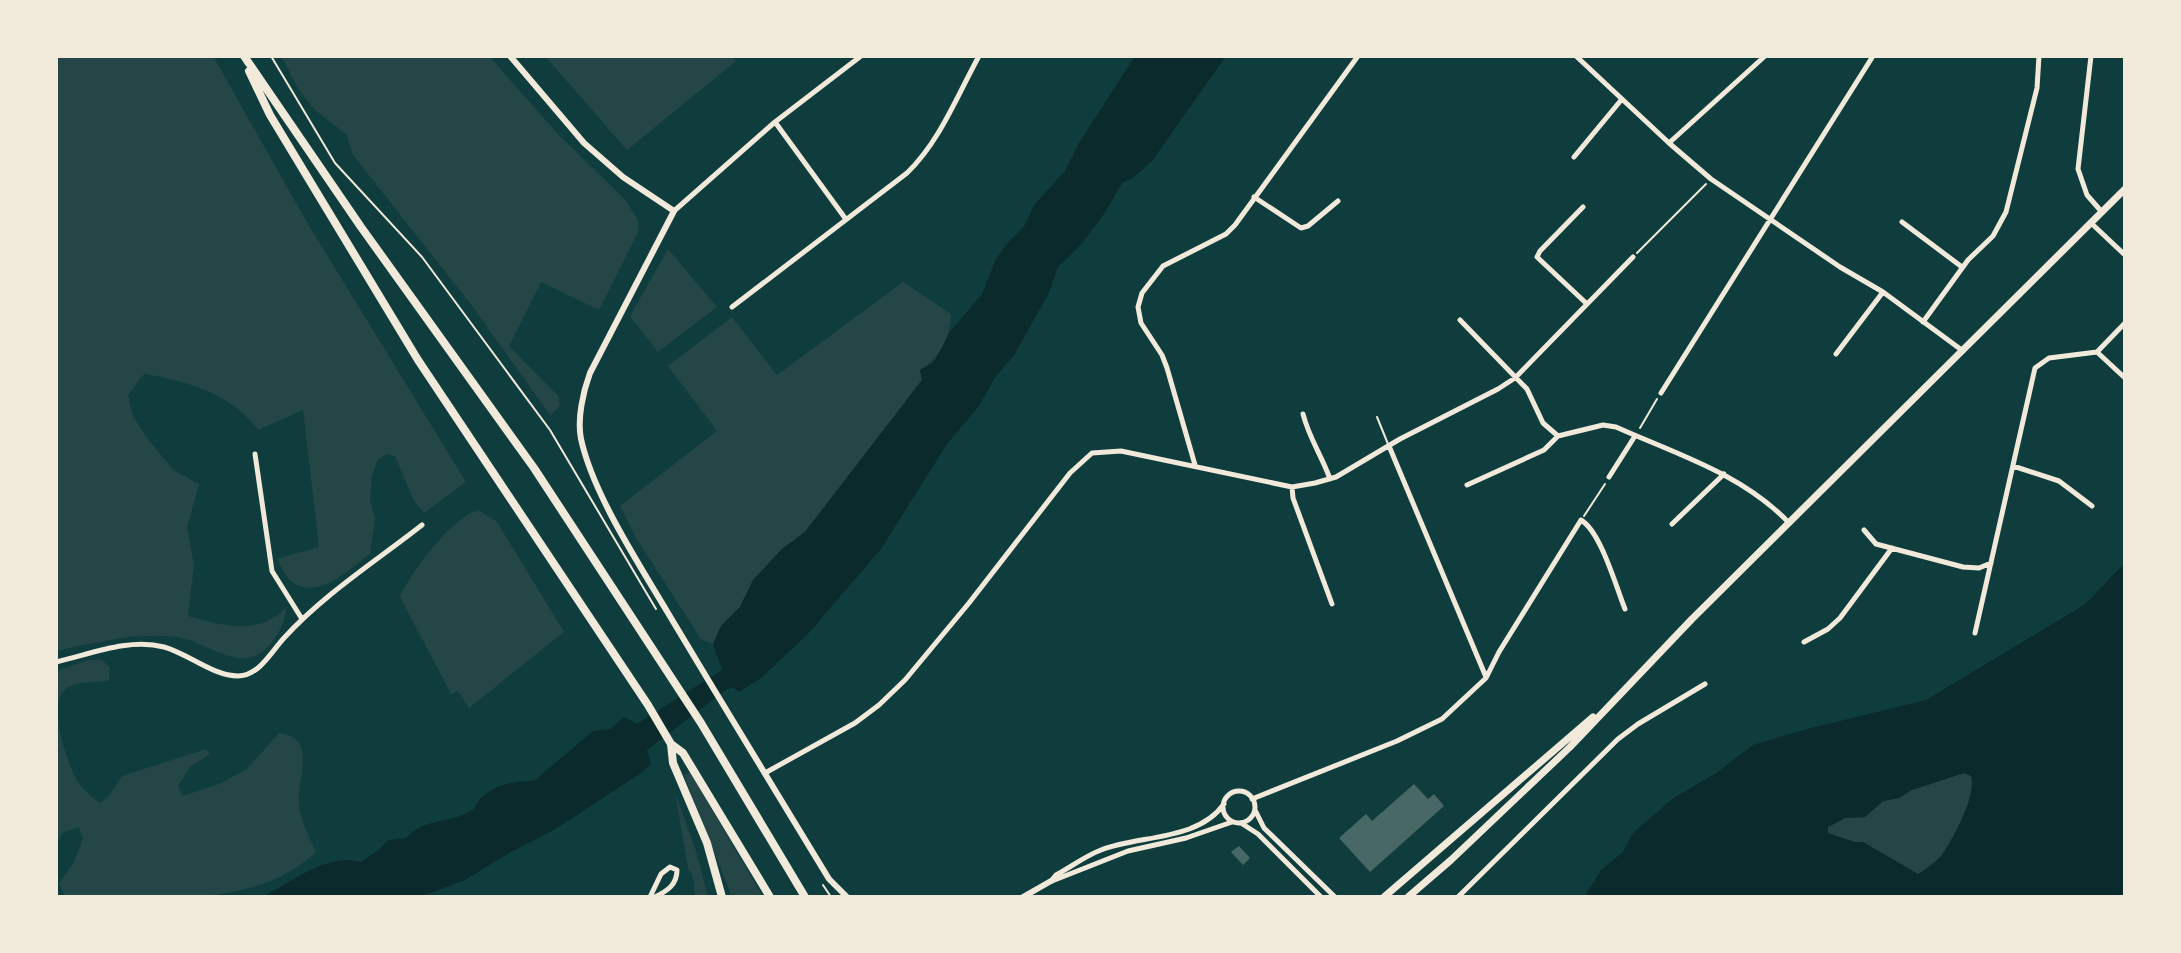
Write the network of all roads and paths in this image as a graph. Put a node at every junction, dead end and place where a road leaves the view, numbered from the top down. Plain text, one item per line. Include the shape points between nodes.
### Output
1 (243, 56) edge
2 (271, 56) edge
3 (510, 56) edge
4 (861, 56) edge
5 (979, 56) edge
6 (1358, 56) edge
7 (1576, 56) edge
8 (1765, 56) edge
9 (1873, 56) edge
10 (2039, 56) edge
11 (2091, 56) edge
12 (1622, 99) junction
13 (775, 122) junction
14 (1669, 143) junction
15 (1574, 157) dead end
16 (1711, 179) junction
17 (2125, 189) edge
18 (1254, 197) junction
19 (1338, 201) dead end
20 (1583, 207) dead end
21 (674, 211) junction
22 (2101, 211) junction
23 (845, 218) junction
24 (1770, 220) junction
25 (1902, 222) dead end
26 (2090, 223) junction
27 (2125, 255) edge
28 (1633, 257) joint
29 (1962, 267) junction
30 (1883, 292) junction
31 (1587, 304) junction
32 (732, 307) dead end
33 (1460, 320) dead end
34 (1923, 322) junction
35 (2125, 323) edge
36 (1963, 351) junction
37 (2097, 352) junction
38 (1836, 354) dead end
39 (1515, 378) junction
40 (2125, 378) edge
41 (1661, 393) joint
42 (1303, 414) dead end
43 (1377, 417) dead end
44 (1558, 436) junction
45 (1635, 436) junction
46 (1389, 446) junction
47 (255, 454) dead end
48 (1195, 465) junction
49 (2013, 466) junction
50 (1724, 474) junction
51 (1609, 477) joint
52 (1330, 479) junction
53 (1467, 485) dead end
54 (1292, 487) junction
55 (2092, 506) dead end
56 (1581, 520) junction
57 (1789, 523) junction
58 (1672, 524) dead end
59 (422, 525) dead end
60 (1864, 530) dead end
61 (1892, 548) junction
62 (1992, 563) junction
63 (1332, 604) dead end
64 (1625, 609) dead end
65 (658, 613) dead end
66 (302, 619) junction
67 (1975, 633) dead end
68 (1804, 642) dead end
69 (56, 662) edge
70 (1486, 678) junction
71 (1705, 684) dead end
72 (1613, 700) junction
73 (671, 744) junction
74 (765, 773) junction
75 (1252, 799) junction
76 (1224, 804) junction
77 (1255, 810) junction
78 (1232, 822) junction
79 (1241, 823) junction
80 (1051, 881) junction
81 (653, 897) edge
82 (722, 897) edge
83 (770, 897) edge
84 (805, 897) edge
85 (847, 897) edge
86 (1023, 897) edge
87 (1321, 897) edge
88 (1335, 897) edge
89 (1384, 897) edge
90 (1408, 897) edge
91 (1458, 897) edge

1 - 73 highway via 270,115 418,360
1 - 84 highway via 534,468 701,723
2 - 65 path via 335,163 422,257 515,381
3 - 21 street via 584,143
4 - 13 street
5 - 23 street via 922,158
6 - 18 street
7 - 12 street
8 - 14 street
9 - 24 street
10 - 29 street via 2037,88 2006,212 1993,236
11 - 22 street via 2078,169 2087,195
12 - 14 street
12 - 15 street
13 - 21 street
13 - 23 street
14 - 16 street
16 - 24 street
16 - 28 path
17 - 22 main road
18 - 19 street via 1301,228
18 - 48 street via 1226,234 1163,266 1138,307 1141,323 1167,368
20 - 31 street via 1537,257
21 - 74 street via 590,373 580,437 624,539
22 - 26 main road
23 - 32 street
24 - 30 street
24 - 41 street
25 - 29 street
26 - 27 street
26 - 36 main road
28 - 31 street
29 - 34 street
30 - 34 street
30 - 38 street
31 - 39 street
33 - 39 street
34 - 36 street
35 - 37 street
36 - 57 main road
37 - 40 street
37 - 49 street via 2049,358 2035,368
39 - 44 street via 1527,389 1543,423
39 - 46 street
41 - 45 path
42 - 52 street
43 - 46 lane
44 - 45 street via 1603,425
44 - 53 street via 1544,450
45 - 50 street
45 - 51 street
46 - 52 street
46 - 70 street
47 - 66 street via 272,571
48 - 54 street
48 - 74 street via 1121,451 1100,451 1083,459 905,680 855,723
49 - 55 street via 2059,481
49 - 62 street
50 - 57 street
50 - 58 street
51 - 56 path
52 - 54 street
54 - 63 street
56 - 64 street via 1596,539
56 - 70 street
57 - 72 main road
59 - 66 street
60 - 61 street via 1876,544
61 - 62 street via 1963,567
61 - 68 street via 1840,618
62 - 67 street
66 - 69 street via 251,674 222,674 189,656 146,644
70 - 75 street via 1426,728
71 - 91 street via 1618,739
72 - 89 main road
72 - 90 main road via 1547,770
73 - 82 highway via 673,763 707,843
73 - 83 highway via 683,753
74 - 85 street via 829,879
75 - 76 street via 1235,792
75 - 77 street
76 - 78 street
76 - 80 street via 1200,824 1101,850
77 - 79 street
77 - 88 street via 1264,828
78 - 79 street
78 - 80 street via 1128,851
79 - 87 street
80 - 86 street
81 - 81 street via 661,874 670,867 677,870 669,889

